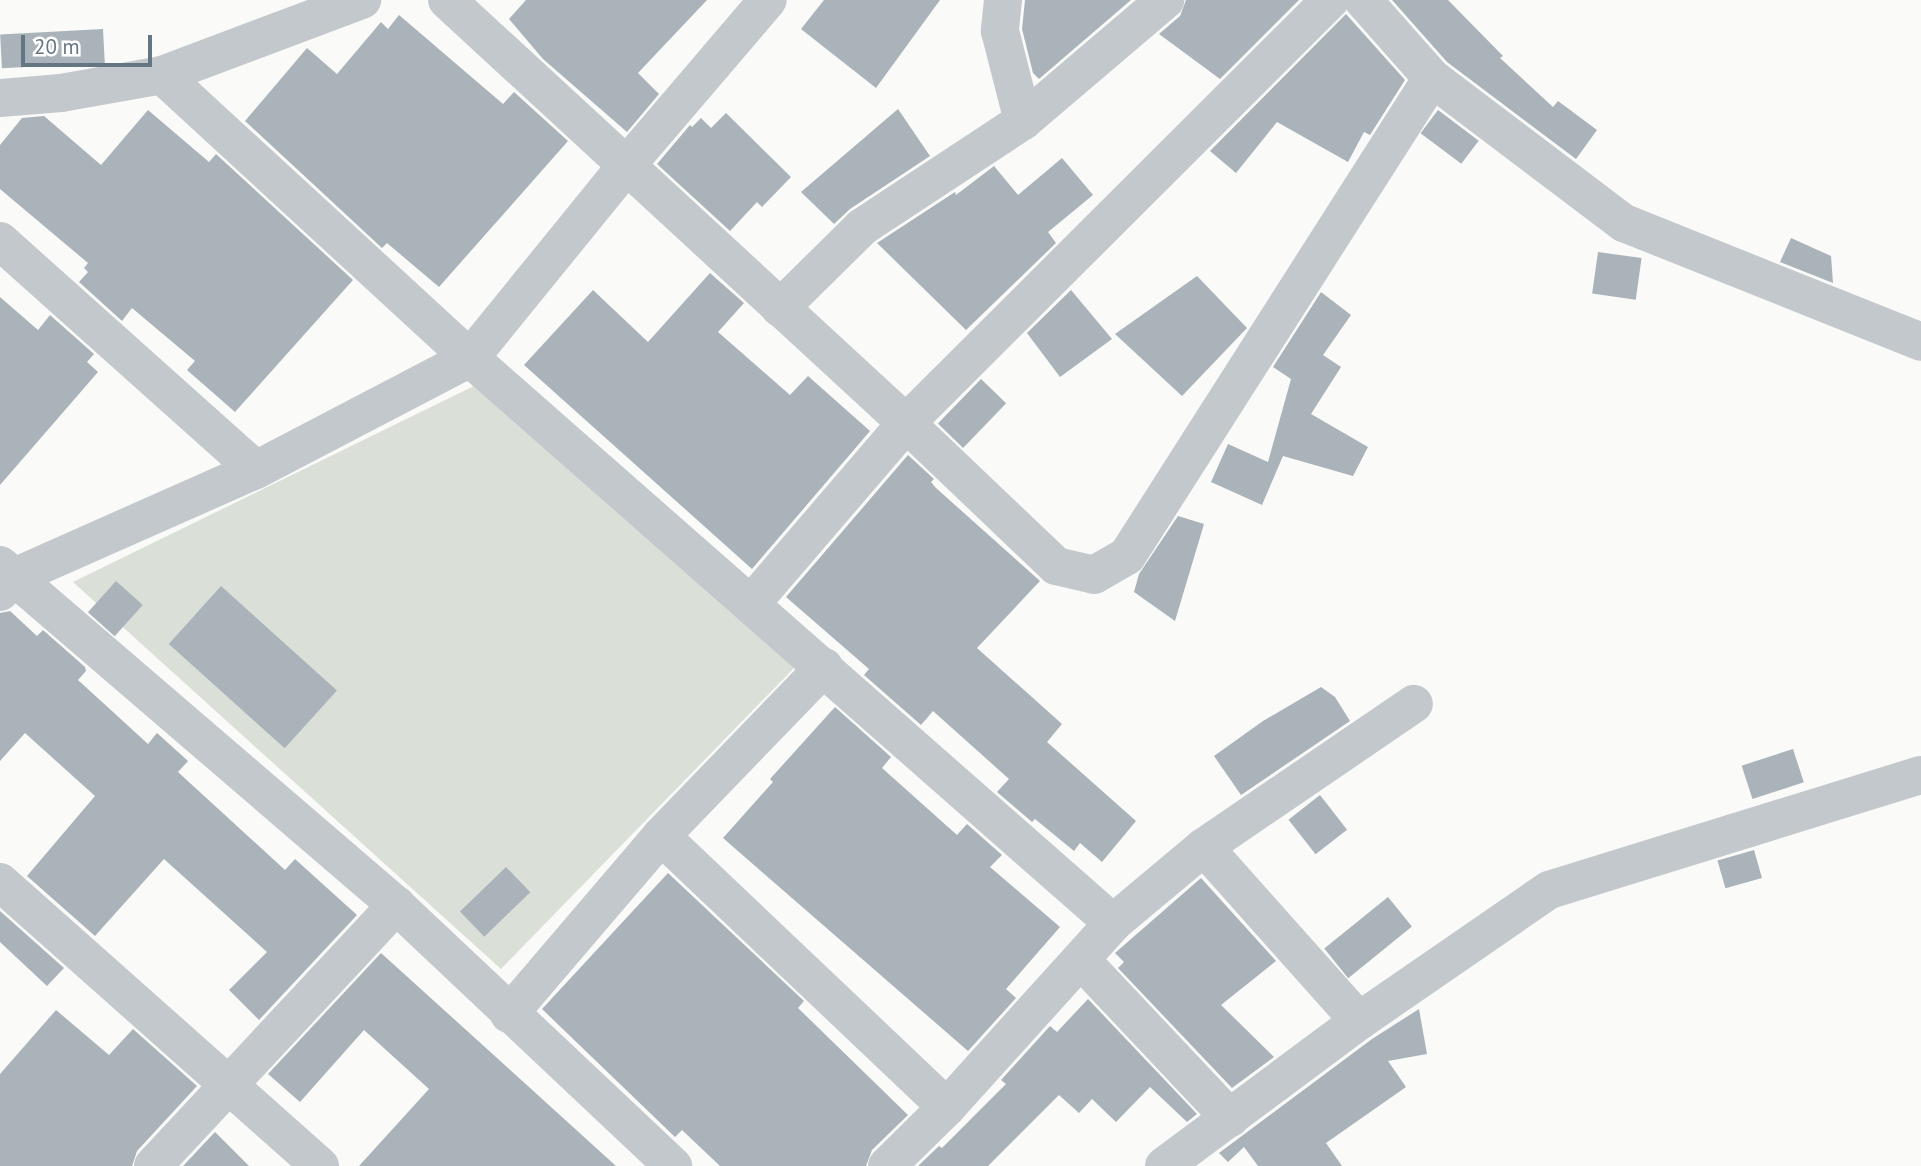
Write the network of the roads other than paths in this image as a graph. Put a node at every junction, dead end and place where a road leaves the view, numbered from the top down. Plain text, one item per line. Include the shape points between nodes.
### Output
1 (362, 0) edge
2 (447, 0) edge
3 (768, 0) edge
4 (1003, 0) edge
5 (1165, 0) edge
6 (1330, 0) edge
7 (1363, 0) edge
8 (162, 75) junction
9 (1432, 78) junction
10 (0, 98) edge
11 (1023, 121) junction
12 (626, 166) junction
13 (0, 241) edge
14 (780, 308) junction
15 (1921, 342) edge
16 (470, 358) junction
17 (906, 424) junction
18 (256, 470) junction
19 (5, 578) edge
20 (751, 604) junction
21 (824, 667) junction
22 (1414, 705) dead end
23 (1921, 775) edge
24 (661, 836) junction
25 (1204, 847) junction
26 (0, 882) edge
27 (397, 905) junction
28 (1113, 923) junction
29 (1082, 961) junction
30 (509, 1014) junction
31 (1359, 1021) junction
32 (230, 1084) junction
33 (947, 1107) junction
34 (1230, 1118) junction
35 (153, 1166) edge
36 (320, 1166) edge
37 (673, 1166) edge
38 (887, 1166) edge
39 (1164, 1166) edge

1 - 8 street
2 - 12 street
3 - 12 street
4 - 11 street via 1000,31
5 - 11 street
6 - 17 street
7 - 9 street
8 - 10 street via 61,93
8 - 16 street
9 - 15 street via 1624,223
9 - 17 street via 1127,556 1094,575 1056,566
11 - 14 street via 862,227
12 - 14 street
12 - 16 street
13 - 18 street
14 - 17 street
16 - 18 street
16 - 20 street
17 - 20 street
18 - 19 street
19 - 27 street
20 - 21 street
21 - 24 street
21 - 28 street
22 - 25 street
23 - 31 street via 1549,890
24 - 30 street
24 - 33 street
25 - 28 street
25 - 31 street
26 - 32 street
27 - 30 street
27 - 32 street
28 - 29 street
29 - 33 street
29 - 34 street
30 - 37 street
31 - 34 street
32 - 35 street
32 - 36 street
33 - 38 street
34 - 39 street

